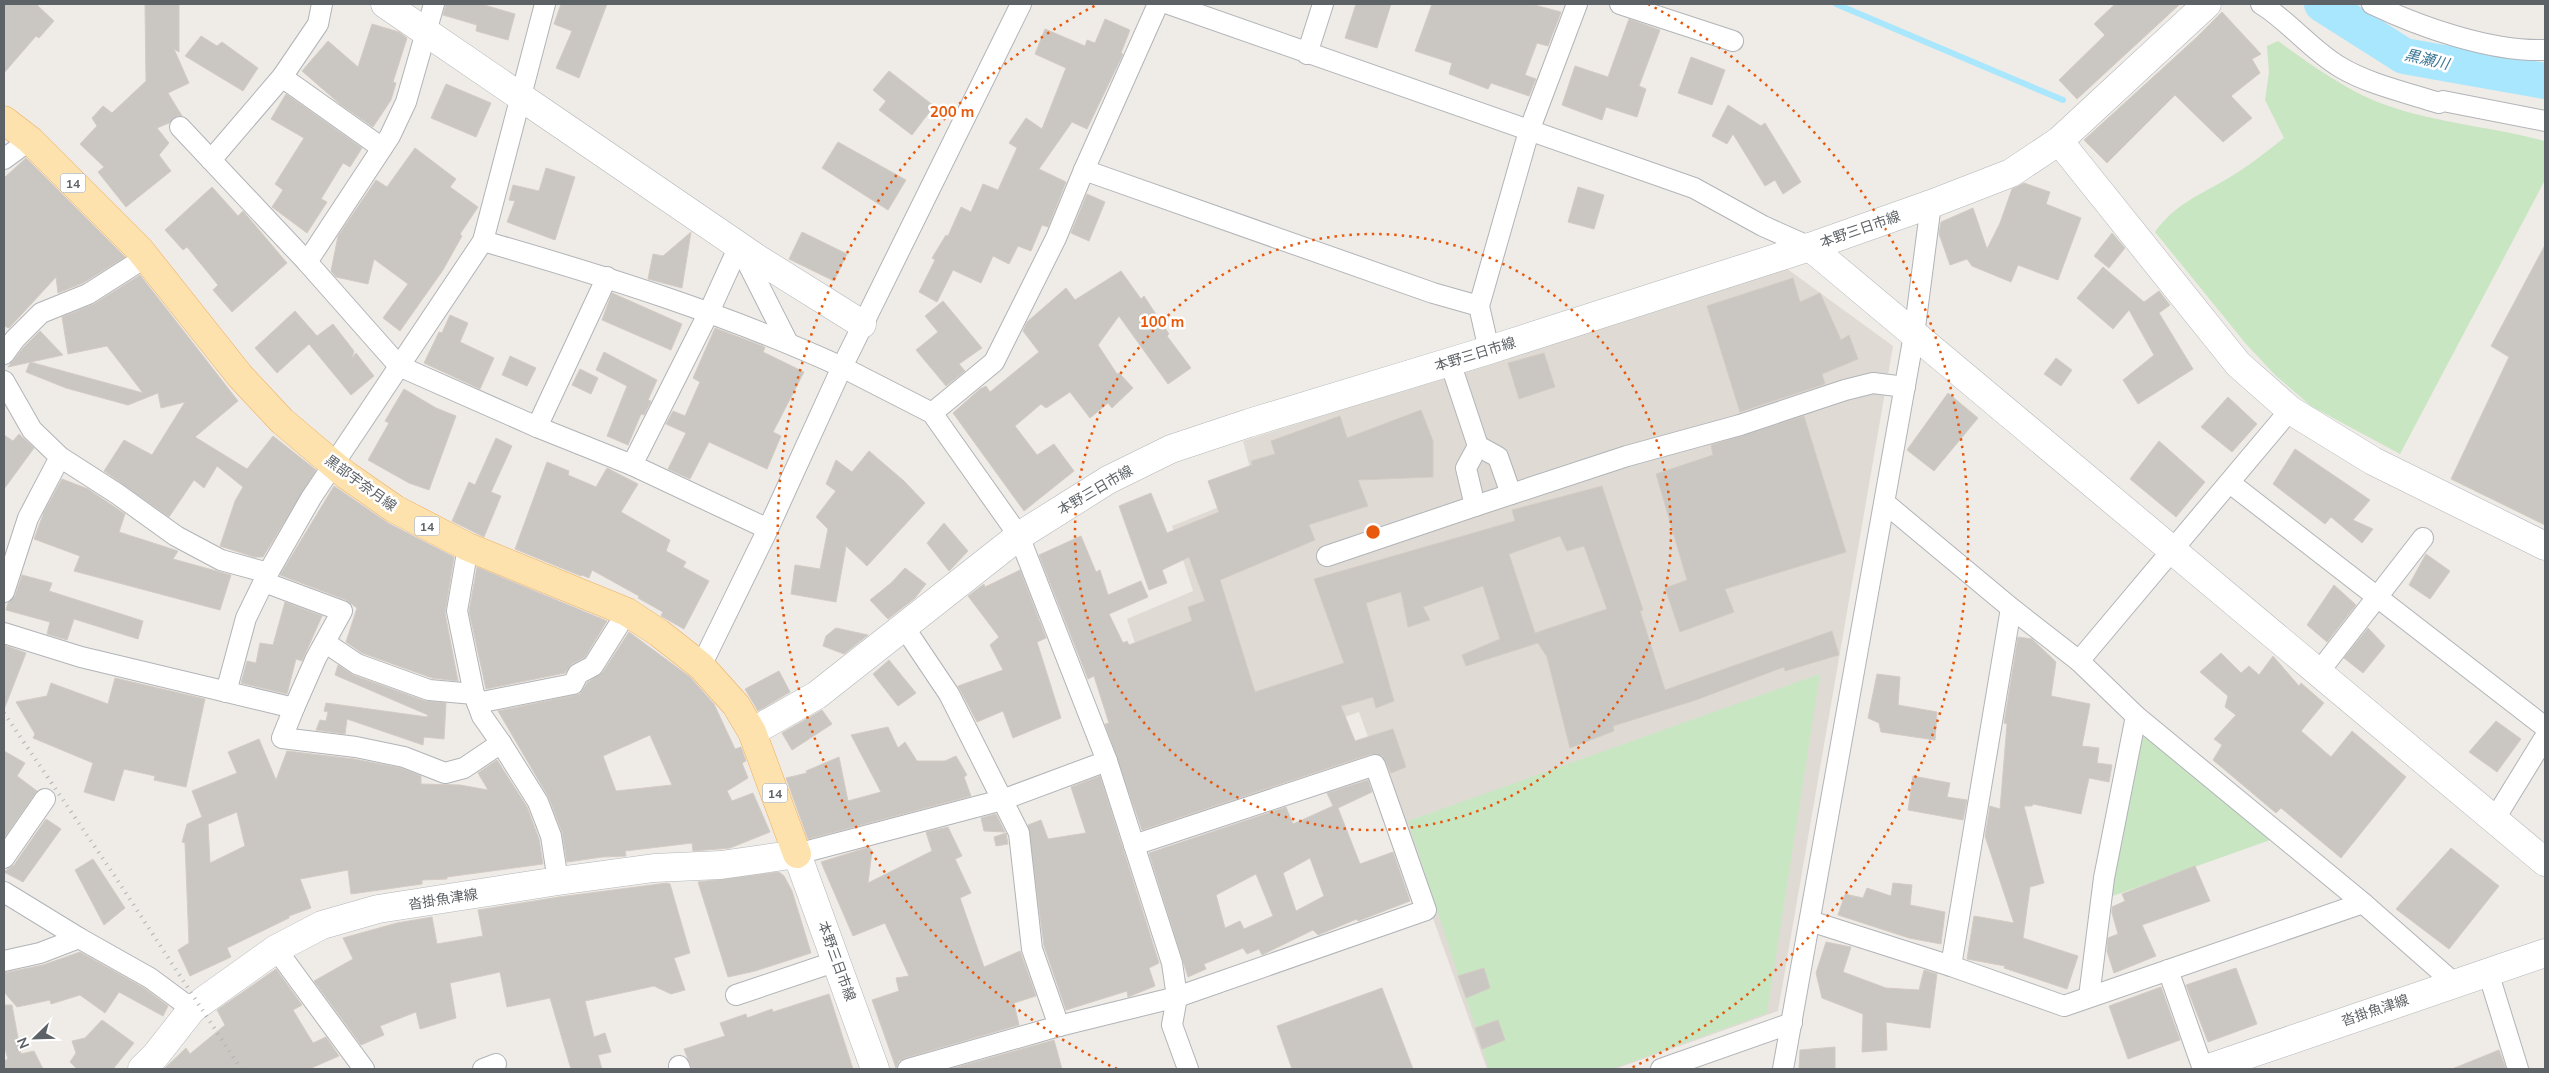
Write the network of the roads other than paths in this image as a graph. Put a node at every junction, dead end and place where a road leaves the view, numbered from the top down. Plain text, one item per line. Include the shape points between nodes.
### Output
1 (322, 4) edge
2 (385, 4) edge
3 (434, 4) edge
4 (544, 4) edge
5 (1021, 4) edge
6 (1158, 4) edge
7 (1169, 4) edge
8 (1323, 4) edge
9 (1577, 4) edge
10 (1620, 4) edge
11 (2207, 4) edge
12 (2262, 4) edge
13 (2372, 4) edge
14 (428, 32) junction
15 (1734, 41) dead end
16 (2545, 50) edge
17 (1307, 54) junction
18 (282, 77) junction
19 (520, 96) junction
20 (4, 120) edge
21 (2545, 121) edge
22 (180, 128) dead end
23 (1528, 131) junction
24 (30, 140) junction
25 (2059, 140) junction
26 (382, 148) junction
27 (4, 159) edge
28 (211, 160) junction
29 (1084, 170) junction
30 (1932, 204) junction
31 (483, 241) junction
32 (739, 246) junction
33 (1810, 247) junction
34 (146, 257) junction
35 (307, 262) junction
36 (607, 277) junction
37 (1479, 306) junction
38 (709, 312) junction
39 (862, 324) junction
40 (1914, 335) junction
41 (788, 342) junction
42 (1489, 350) junction
43 (4, 354) edge
44 (1450, 362) junction
45 (399, 366) junction
46 (842, 367) junction
47 (4, 381) edge
48 (1905, 386) junction
49 (2290, 410) junction
50 (932, 413) junction
51 (537, 427) junction
52 (1478, 446) junction
53 (60, 457) junction
54 (332, 464) junction
55 (632, 465) junction
56 (2230, 483) junction
57 (1511, 494) junction
58 (1885, 503) junction
59 (1476, 506) junction
60 (768, 529) junction
61 (1019, 536) junction
62 (2423, 538) dead end
63 (2545, 546) edge
64 (468, 547) junction
65 (2173, 552) junction
66 (1327, 556) dead end
67 (266, 577) junction
68 (4, 592) edge
69 (2378, 597) junction
70 (2010, 608) junction
71 (627, 612) junction
72 (904, 627) junction
73 (4, 633) edge
74 (326, 643) junction
75 (2079, 661) junction
76 (701, 666) junction
77 (2318, 673) junction
78 (226, 692) junction
79 (475, 698) junction
80 (294, 708) junction
81 (2136, 716) junction
82 (2545, 727) edge
83 (752, 732) junction
84 (2545, 737) edge
85 (501, 743) junction
86 (1108, 762) junction
87 (45, 799) dead end
88 (1002, 800) junction
89 (2494, 820) junction
90 (1134, 845) junction
91 (797, 854) junction
92 (4, 858) edge
93 (2545, 862) edge
94 (558, 881) junction
95 (4, 892) edge
96 (2363, 903) junction
97 (1810, 920) junction
98 (79, 938) junction
99 (276, 949) junction
100 (2545, 953) edge
101 (4, 961) edge
102 (837, 961) junction
103 (1951, 966) junction
104 (2168, 970) junction
105 (2488, 972) junction
106 (2454, 983) junction
107 (736, 995) dead end
108 (1177, 997) junction
109 (2089, 997) junction
110 (192, 1009) junction
111 (1792, 1023) junction
112 (1059, 1026) junction
113 (142, 1069) edge
114 (364, 1069) edge
115 (875, 1069) edge
116 (908, 1069) edge
117 (1188, 1069) edge
118 (1660, 1069) edge
119 (1784, 1069) edge
120 (2205, 1069) edge
121 (2518, 1069) edge

1 - 18 street via 318,24
2 - 14 main road
3 - 14 street
4 - 19 street
5 - 39 street
6 - 29 street
7 - 17 street
8 - 17 street
9 - 23 street
10 - 15 street
11 - 25 main road, 本野三日市線
12 - 21 street via 2341,68 2438,103
13 - 16 street via 2419,26 2500,46
14 - 19 main road
14 - 26 street via 406,102
17 - 23 street
18 - 26 street
18 - 28 street
19 - 31 street
19 - 32 main road
20 - 24 main road, 黒部宇奈月線 / 14
22 - 28 street
23 - 33 street via 1694,188 1762,226
23 - 37 street
24 - 27 street
24 - 34 main road, 黒部宇奈月線 / 14
25 - 30 main road, 本野三日市線 via 2011,173
25 - 49 main road via 2238,364
26 - 35 street
28 - 35 street
29 - 37 street
29 - 50 street via 1056,238 994,362
30 - 33 main road, 本野三日市線
30 - 40 street
31 - 36 street
31 - 45 street
32 - 38 street
32 - 39 main road
32 - 41 street
33 - 40 main road
33 - 42 main road, 本野三日市線
34 - 43 street via 88,294 42,313
34 - 54 main road, 黒部宇奈月線 / 14 via 240,376 282,420
35 - 45 street
36 - 38 street
36 - 51 street
37 - 42 street
38 - 41 street
38 - 55 street
39 - 46 street
40 - 48 street
40 - 65 main road
41 - 46 street
42 - 44 main road, 本野三日市線
44 - 52 street
44 - 61 main road, 本野三日市線 via 1249,422 1171,449 1108,480
45 - 51 street
45 - 54 street
46 - 50 street
46 - 60 street
47 - 53 street via 32,430
48 - 57 street via 1873,384 1845,390
48 - 58 street
49 - 56 street
49 - 63 main road via 2373,461
50 - 61 street
51 - 55 street
52 - 57 street via 1498,457
52 - 59 street via 1466,468
53 - 67 street via 176,536 221,560
53 - 68 street via 28,518
54 - 64 main road, 黒部宇奈月線 / 14 via 395,509
54 - 67 street
55 - 60 street
56 - 65 street
56 - 69 street
57 - 59 street
58 - 70 street
58 - 97 street
59 - 66 street
60 - 76 street
61 - 72 main road, 本野三日市線
61 - 86 street
62 - 69 street
64 - 71 main road, 黒部宇奈月線 / 14
64 - 79 street via 457,610
65 - 75 street
65 - 77 main road
67 - 74 street via 342,611
67 - 78 street via 246,618
69 - 77 street
69 - 82 street
70 - 75 street
70 - 103 street
71 - 76 main road, 黒部宇奈月線 / 14
71 - 79 street via 593,666 578,674 573,684
72 - 83 main road, 本野三日市線 via 817,695
72 - 88 street via 948,694
73 - 78 street via 81,657
74 - 79 street via 357,664 429,690
74 - 80 street
75 - 81 street
76 - 83 main road, 黒部宇奈月線 / 14 via 736,705
77 - 89 main road
78 - 80 street
79 - 85 street via 482,716
80 - 85 street via 282,738 404,757 445,773 464,768
81 - 96 street
81 - 109 street via 2104,878
83 - 91 main road, 黒部宇奈月線 / 14
84 - 89 street
85 - 94 street via 538,802 551,836
86 - 88 street
86 - 90 street
87 - 92 street
88 - 91 street
88 - 112 street via 1019,833 1032,949
89 - 93 main road
90 - 108 street via 1172,963
90 - 108 street via 1375,765 1426,910
91 - 94 main road, 沓掛魚津線
91 - 102 main road, 本野三日市線
94 - 99 main road, 沓掛魚津線 via 378,909 322,925
95 - 98 street
96 - 104 street
96 - 106 street
97 - 103 street
97 - 111 street
98 - 101 street via 40,954
98 - 110 street via 150,978
99 - 110 main road, 沓掛魚津線
99 - 114 street
100 - 105 main road, 沓掛魚津線
102 - 107 street
102 - 115 main road, 本野三日市線
103 - 109 street via 2064,1006
104 - 109 street
104 - 120 street
105 - 106 main road, 沓掛魚津線
105 - 121 street
106 - 120 main road, 沓掛魚津線
108 - 112 street
108 - 117 street via 1172,1025
110 - 113 main road, 沓掛魚津線
111 - 118 street
111 - 119 street
112 - 116 street

